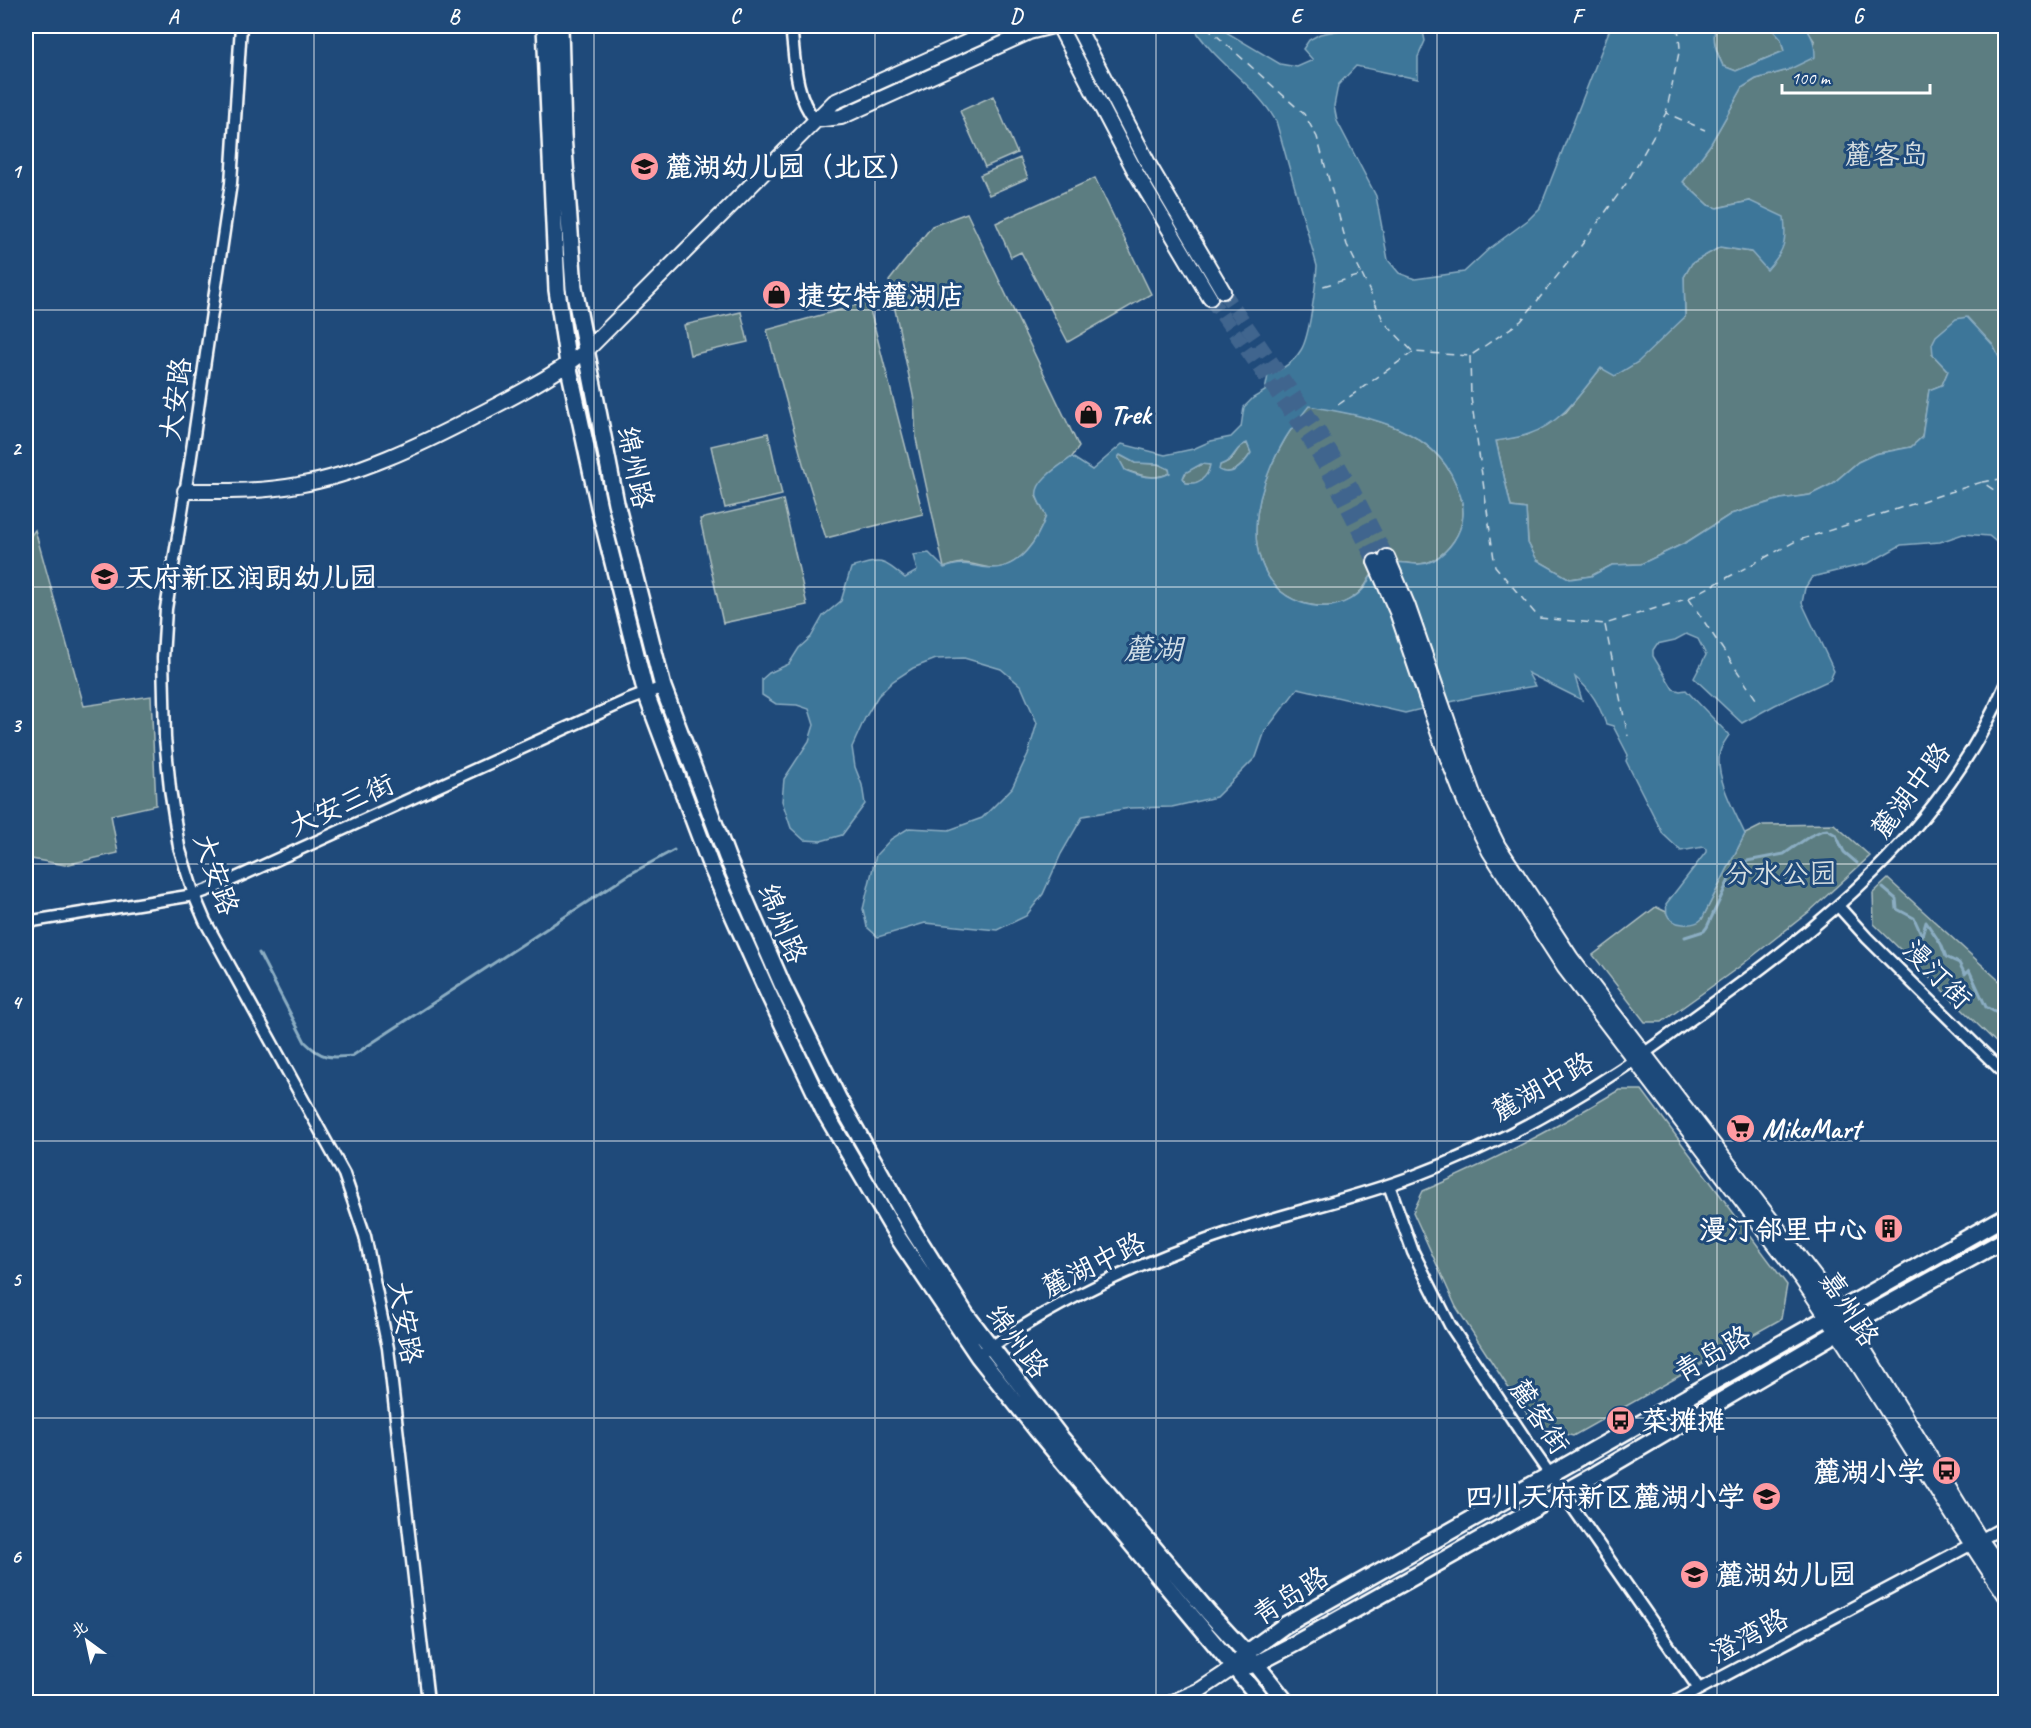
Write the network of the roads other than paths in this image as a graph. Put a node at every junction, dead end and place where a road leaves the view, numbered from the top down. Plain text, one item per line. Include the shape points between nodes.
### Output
1 (241, 26) edge
2 (545, 26) edge
3 (560, 26) edge
4 (790, 26) edge
5 (1003, 26) edge
6 (1053, 26) edge
7 (1059, 26) edge
8 (1077, 26) edge
9 (815, 120) junction
10 (586, 351) junction
11 (568, 364) junction
12 (185, 491) junction
13 (1381, 560) tunnel mouth
14 (2006, 683) edge
15 (663, 687) junction
16 (646, 694) junction
17 (194, 895) junction
18 (1839, 907) junction
19 (26, 922) edge
20 (1639, 1056) junction
21 (2006, 1075) edge
22 (1389, 1185) junction
23 (2006, 1216) edge
24 (2006, 1239) edge
25 (1833, 1313) junction
26 (1844, 1328) junction
27 (984, 1352) junction
28 (1551, 1475) junction
29 (1563, 1493) junction
30 (2006, 1526) edge
31 (1975, 1541) junction
32 (2006, 1575) edge
33 (2006, 1596) edge
34 (1251, 1659) junction
35 (1233, 1668) junction
36 (1699, 1689) junction
37 (428, 1702) edge
38 (1173, 1702) edge
39 (1263, 1702) edge
40 (1286, 1702) edge
41 (1675, 1702) edge

1 - 12 street, 大安路 via 231,183
2 - 11 main road, 绵州路 via 556,290
3 - 10 main road, 绵州路 via 562,135 574,288
4 - 9 street via 801,94
5 - 9 street via 834,102
6 - 9 street via 1029,32 841,117
7 - 8 street via 1136,173 1217,294
9 - 10 street
10 - 11 street
10 - 15 main road, 绵州路 via 616,503
11 - 12 street via 419,445 354,470 299,485
11 - 16 main road, 绵州路
12 - 17 street, 大安路 via 166,609 163,658 170,789 179,847
13 - 20 street, 嘉州路 via 1408,607 1450,744 1498,846
14 - 18 street, 麓湖中路 via 1975,743 1923,819
15 - 16 street, 大安三街
15 - 27 main road, 绵州路 via 727,857 782,984 839,1100 965,1312
16 - 17 street, 大安三街
16 - 27 main road, 绵州路 via 710,864 825,1111 899,1239
17 - 19 street, 大安三街
17 - 37 street, 大安路 via 344,1174 365,1236 388,1348
18 - 20 street, 麓湖中路 via 1767,965
18 - 21 street, 漫汀街
20 - 22 street, 麓湖中路 via 1514,1131
20 - 25 street, 嘉州路
22 - 27 street, 麓湖中路 via 1245,1227 1143,1265 1028,1323
22 - 28 street, 麓客街 via 1431,1291
23 - 25 main road, 青岛路
24 - 26 main road, 青岛路
25 - 26 street, 嘉州路
25 - 28 main road, 青岛路
26 - 29 main road, 青岛路
26 - 31 street, 嘉州路
27 - 34 main road, 绵州路
27 - 35 main road, 绵州路
28 - 29 street, 麓客街
28 - 34 main road, 青岛路 via 1285,1625
29 - 34 main road, 青岛路
29 - 36 street, 麓客街
30 - 31 street, 澄湾路
31 - 32 street, 嘉州路
31 - 33 street, 嘉州路
31 - 36 street, 澄湾路
34 - 35 main road, 青岛路
34 - 40 main road, 绵州路
35 - 38 street, 青岛路
35 - 39 main road, 绵州路
36 - 41 street, 澄湾路

